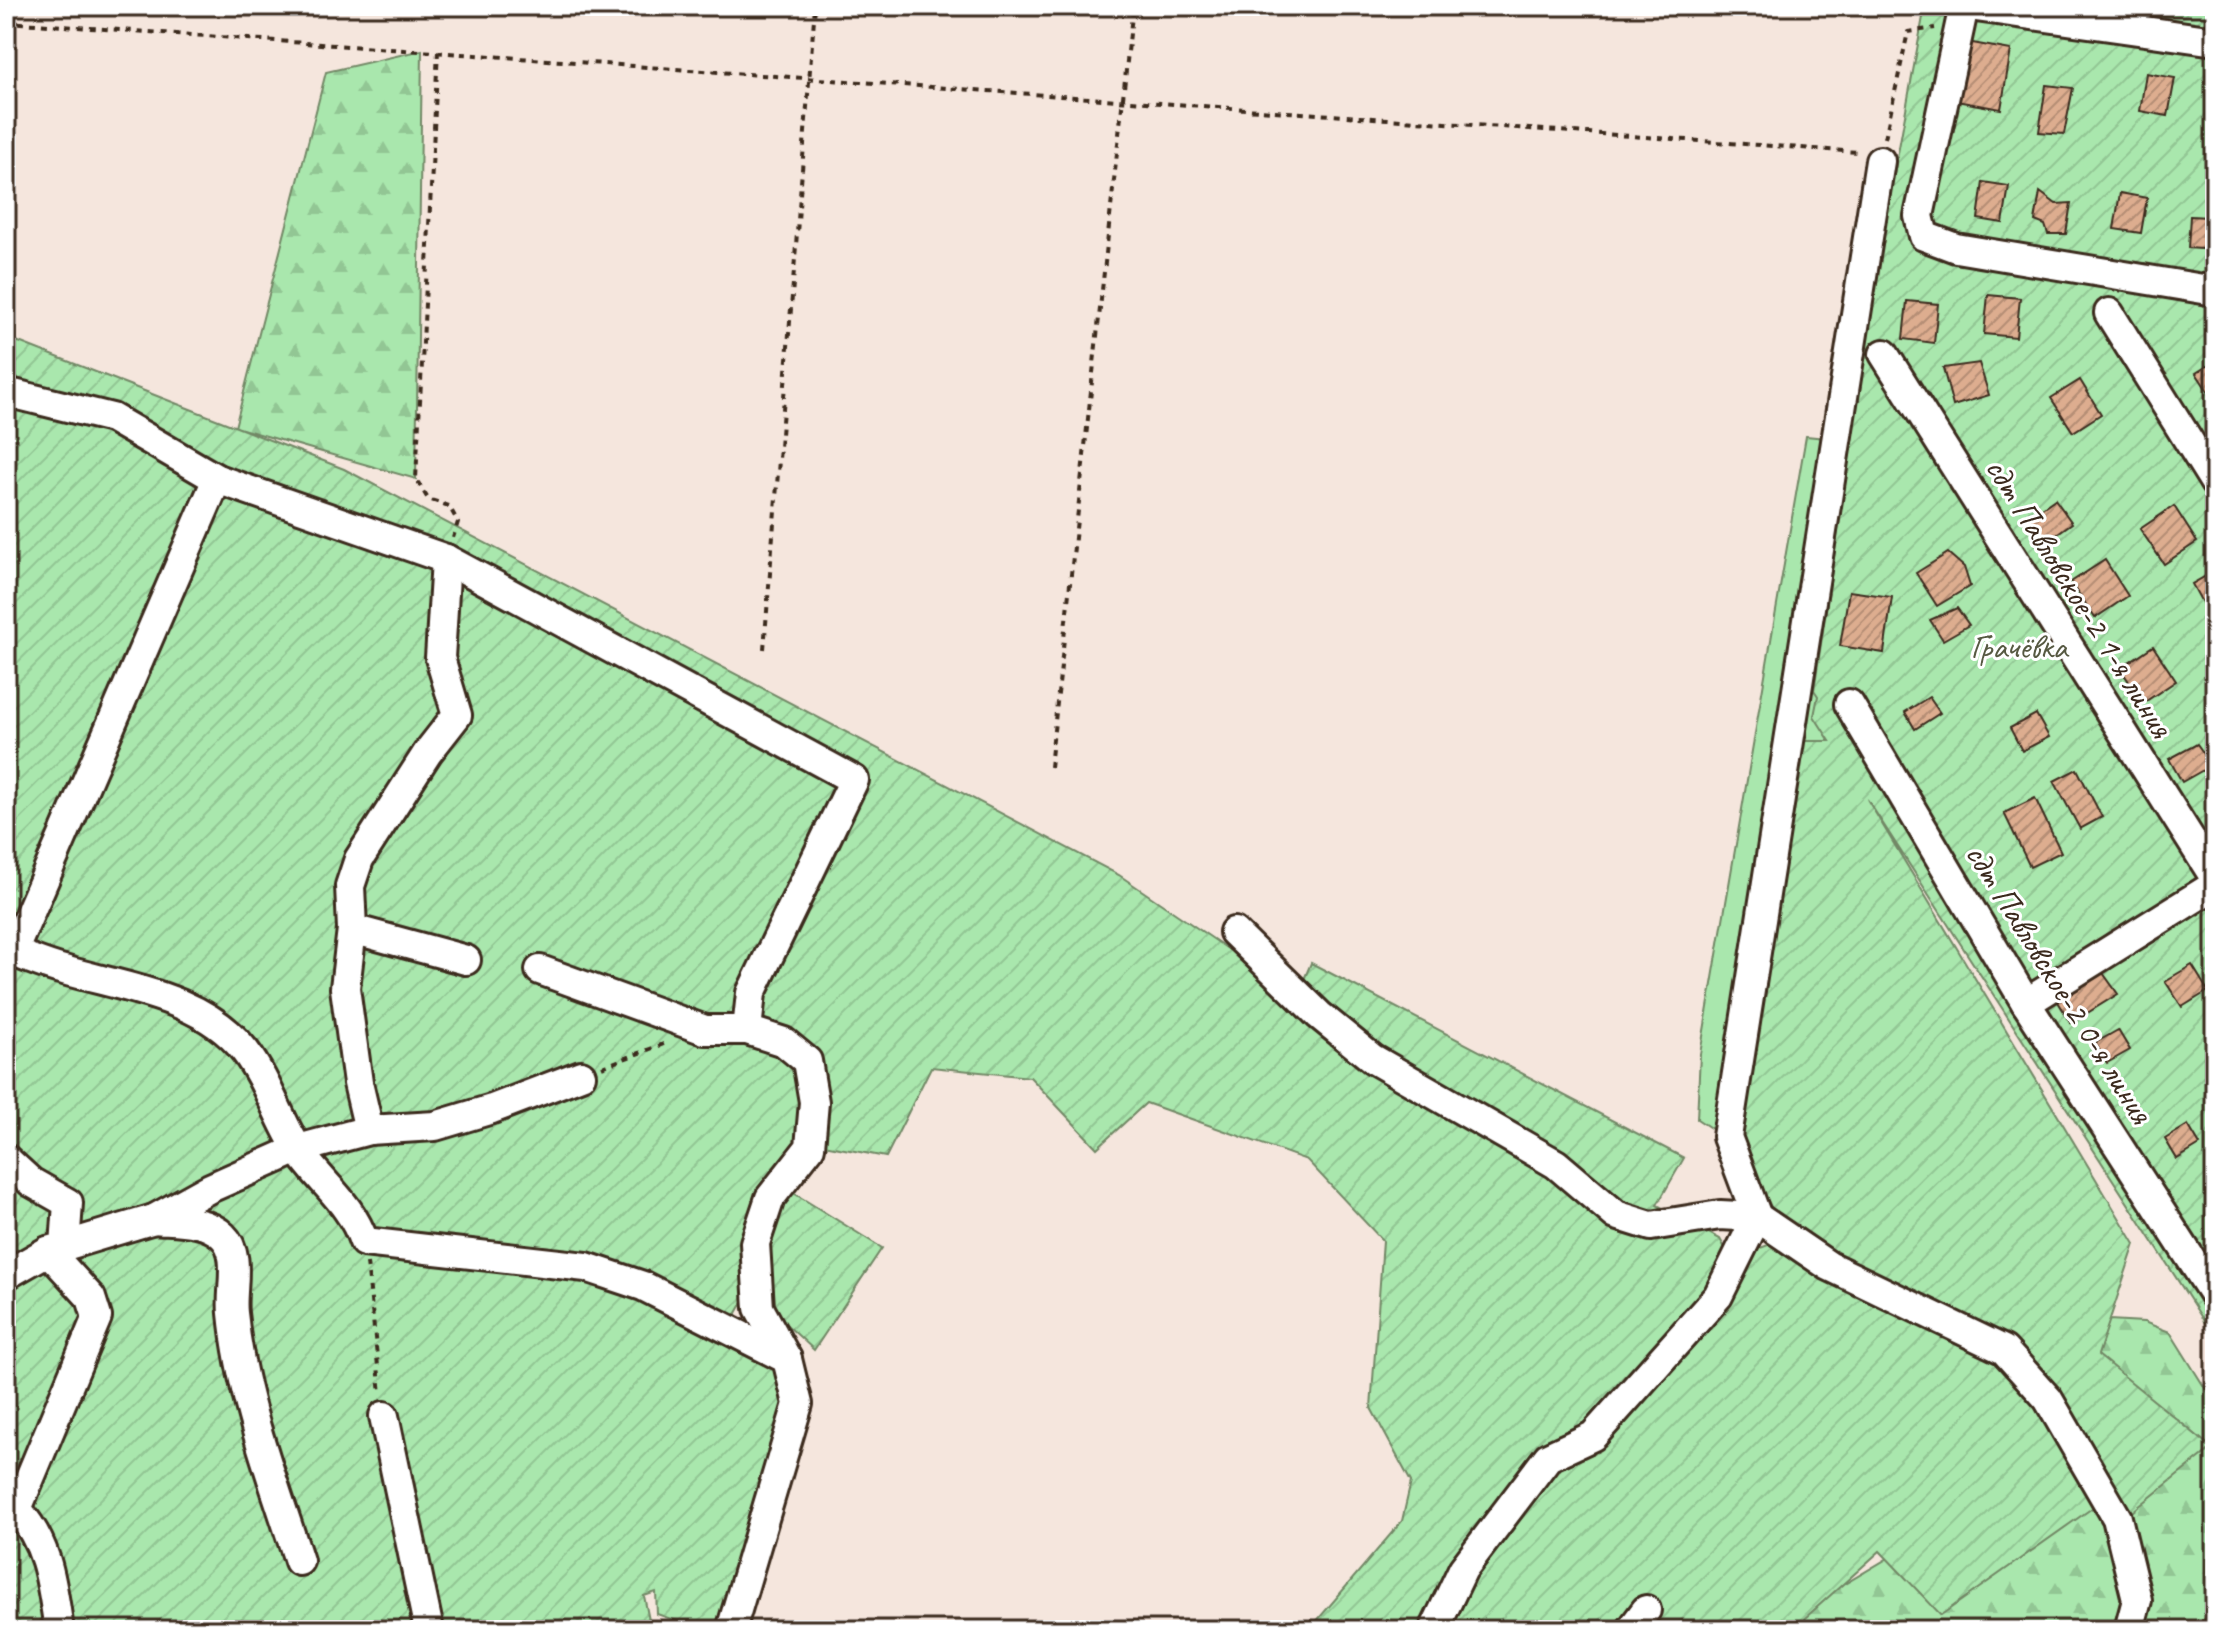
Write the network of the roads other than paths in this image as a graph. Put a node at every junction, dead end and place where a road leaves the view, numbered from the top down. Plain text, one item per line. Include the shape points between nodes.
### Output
1 (1965, 12) edge
2 (2215, 41) edge
3 (1880, 161) road end
4 (2215, 291) edge
5 (2109, 313) dead end
6 (1884, 354) dead end
7 (6, 392) edge
8 (217, 479) junction
9 (2215, 483) edge
10 (446, 559) junction
11 (1849, 704) dead end
12 (2215, 878) edge
13 (2215, 885) edge
14 (352, 929) junction
15 (1234, 932) dead end
16 (10, 951) edge
17 (466, 960) dead end
18 (540, 970) dead end
19 (2026, 1003) junction
20 (747, 1030) junction
21 (581, 1075) road end
22 (369, 1130) junction
23 (298, 1149) junction
24 (6, 1159) edge
25 (1757, 1217) junction
26 (154, 1219) junction
27 (56, 1249) junction
28 (6, 1275) edge
29 (2215, 1296) edge
30 (787, 1359) junction
31 (384, 1416) road end
32 (11, 1506) edge
33 (299, 1561) dead end
34 (59, 1630) edge
35 (429, 1630) edge
36 (731, 1630) edge
37 (1434, 1630) edge
38 (2129, 1630) edge

1 - 2 street
1 - 4 street via 1919,216 1924,236 1956,248
3 - 25 street via 1727,1137
5 - 9 street
6 - 12 street, сдт Павловское-2 1-я линия
7 - 8 street via 112,418
8 - 10 street
8 - 16 street
10 - 14 street via 440,658 457,715 359,859 350,886
10 - 20 street via 854,780 751,993
11 - 19 street, сдт Павловское-2 0-я линия
13 - 19 street
14 - 17 street
14 - 22 street via 345,988
15 - 25 street via 1373,1059 1556,1164 1616,1215 1651,1226 1720,1215
16 - 23 street via 135,987 202,1015 244,1050
18 - 20 street via 705,1030
19 - 29 street, сдт Павловское-2 0-я линия
20 - 30 street via 784,1042 807,1061 814,1102 810,1147 770,1198 755,1243 759,1308
21 - 22 street via 435,1126
22 - 23 street
23 - 26 street
23 - 30 street via 344,1201 364,1242 586,1267 643,1286
24 - 27 street via 31,1182 68,1203
25 - 37 street via 1718,1296 1593,1436 1548,1457 1463,1569
25 - 38 street via 1829,1266 2004,1350 2048,1399 2117,1518 2137,1600
26 - 27 street
26 - 33 street via 206,1225 225,1237 232,1254 232,1311 253,1418
27 - 28 street
27 - 32 street via 91,1298 97,1317
30 - 36 street via 798,1404
31 - 35 street
32 - 34 street via 35,1529 50,1565

